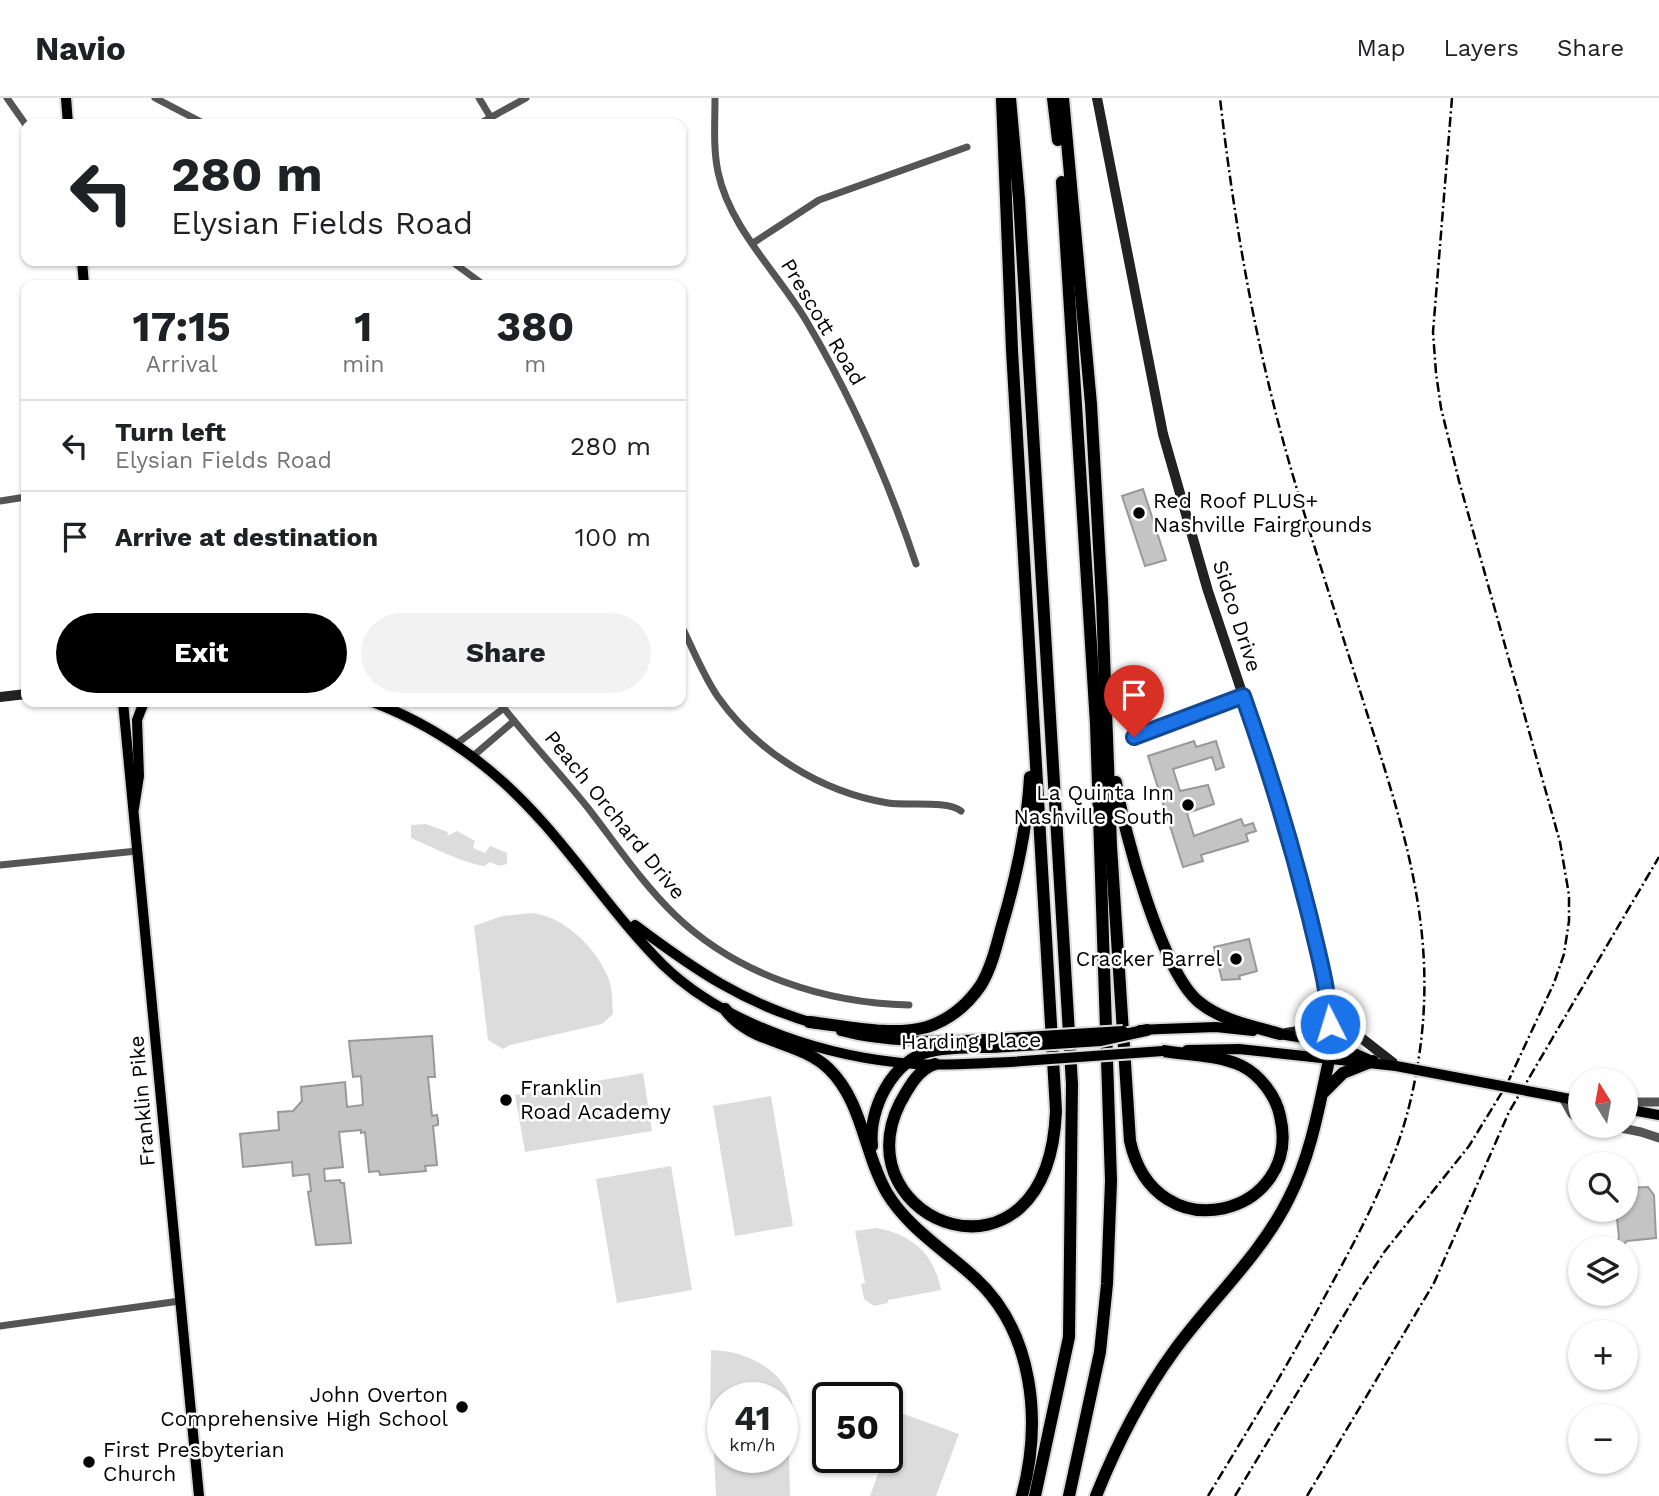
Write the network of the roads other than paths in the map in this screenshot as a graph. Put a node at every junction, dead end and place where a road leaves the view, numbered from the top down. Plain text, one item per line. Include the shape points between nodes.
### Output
1 (7, 98) edge
2 (66, 98) edge
3 (155, 98) edge
4 (480, 98) edge
5 (526, 98) edge
6 (715, 98) edge
7 (1002, 98) edge
8 (1010, 98) edge
9 (1053, 98) edge
10 (1063, 98) edge
11 (1097, 98) edge
12 (491, 118) joint
13 (22, 119) edge
14 (68, 119) edge
15 (195, 119) edge
16 (967, 147) dead end
17 (753, 243) junction
18 (459, 266) edge
19 (477, 280) edge
20 (21, 499) edge
21 (0, 501) edge
22 (916, 565) dead end
23 (686, 635) edge
24 (21, 695) edge
25 (1243, 696) junction
26 (0, 697) edge
27 (124, 707) edge
28 (142, 707) edge
29 (384, 707) edge
30 (499, 707) edge
31 (503, 707) edge
32 (1034, 717) junction
33 (514, 721) junction
34 (1107, 726) junction
35 (1134, 737) dead end
36 (455, 745) junction
37 (472, 757) junction
38 (134, 808) junction
39 (961, 811) dead end
40 (137, 851) junction
41 (0, 865) edge
42 (616, 911) junction
43 (1327, 991) junction
44 (909, 1005) dead end
45 (725, 1009) junction
46 (810, 1022) junction
47 (1147, 1030) joint
48 (1280, 1034) junction
49 (1008, 1042) junction
50 (1329, 1042) junction
51 (1163, 1051) junction
52 (1375, 1057) junction
53 (1329, 1060) junction
54 (908, 1063) junction
55 (935, 1064) junction
56 (1322, 1095) junction
57 (1558, 1097) junction
58 (1568, 1098) edge
59 (1638, 1102) edge
60 (1659, 1102) edge
61 (1568, 1109) edge
62 (1638, 1112) edge
63 (1659, 1115) edge
64 (1638, 1131) edge
65 (1659, 1138) edge
66 (876, 1167) junction
67 (180, 1301) junction
68 (0, 1326) edge
69 (199, 1496) edge
70 (1022, 1496) edge
71 (1035, 1496) edge
72 (1069, 1496) edge
73 (1096, 1496) edge

1 - 13 street
2 - 14 main road
3 - 15 street
4 - 12 street
5 - 12 street
6 - 17 street, Prescott Road via 720,183
7 - 32 highway
8 - 71 highway via 1072,1084 1069,1337
9 - 72 highway via 1062,174 1096,724 1111,1181 1100,1352
10 - 34 highway via 1091,404
11 - 25 main road, Sidco Drive via 1167,454
16 - 17 street via 819,200
17 - 22 street, Prescott Road via 807,321 852,404 880,462
18 - 19 street
20 - 21 street
23 - 39 street via 718,697 750,734 781,758 817,780 858,796 905,805 950,805
24 - 26 main road
25 - 35 street
25 - 43 main road, Sidco Drive via 1283,815
27 - 38 main road, Franklin Pike
28 - 38 main road via 137,720 139,776
29 - 36 main road, Harding Place
30 - 36 street
31 - 33 street, Peach Orchard Drive
32 - 46 highway via 1020,857 993,957 978,989 946,1019 913,1030
32 - 55 highway via 1055,1125 1050,1156 1038,1184 1009,1218 987,1226 953,1225 918,1206 898,1181 889,1148 894,1117 922,1071
33 - 37 street
33 - 44 street, Peach Orchard Drive via 665,904 711,943 808,991
34 - 48 highway via 1125,831 1178,977 1193,997 1213,1012
34 - 51 highway via 1127,1111 1135,1159 1154,1190 1183,1207 1217,1210 1245,1200 1269,1179 1279,1156 1282,1125 1272,1096 1239,1065
36 - 37 main road, Harding Place
37 - 42 main road, Harding Place via 538,817
38 - 40 main road, Franklin Pike
40 - 41 street
40 - 67 main road, Franklin Pike
42 - 45 main road, Harding Place via 665,966
42 - 46 main road, Harding Place via 704,976 773,1010
43 - 48 main road via 1316,1022 1304,1030
43 - 50 main road, Sidco Drive
43 - 52 main road via 1351,1030
45 - 54 main road, Harding Place via 814,1046
45 - 66 highway via 741,1027 810,1055 832,1071 850,1098
46 - 49 main road, Harding Place via 846,1033 898,1040
47 - 48 main road, Harding Place, bridge via 1216,1027
47 - 49 highway, bridge via 1101,1040
48 - 50 main road, Harding Place
49 - 54 highway via 931,1051
50 - 52 main road, Harding Place
50 - 53 main road, Sidco Drive
51 - 53 main road, Harding Place via 1239,1049
51 - 55 main road, Harding Place, bridge
52 - 53 main road, Harding Place
52 - 56 highway via 1338,1076
52 - 57 main road, Harding Place, bridge via 1396,1066
53 - 56 highway
54 - 55 main road, Harding Place
54 - 66 highway via 877,1106 871,1141
56 - 73 highway via 1306,1160 1285,1207 1173,1352 1139,1406
57 - 58 main road, Harding Place
57 - 61 street
59 - 60 street
62 - 63 main road
64 - 65 street
66 - 70 highway via 901,1213 980,1282 1014,1331 1032,1412
67 - 68 street
67 - 69 main road, Franklin Pike

